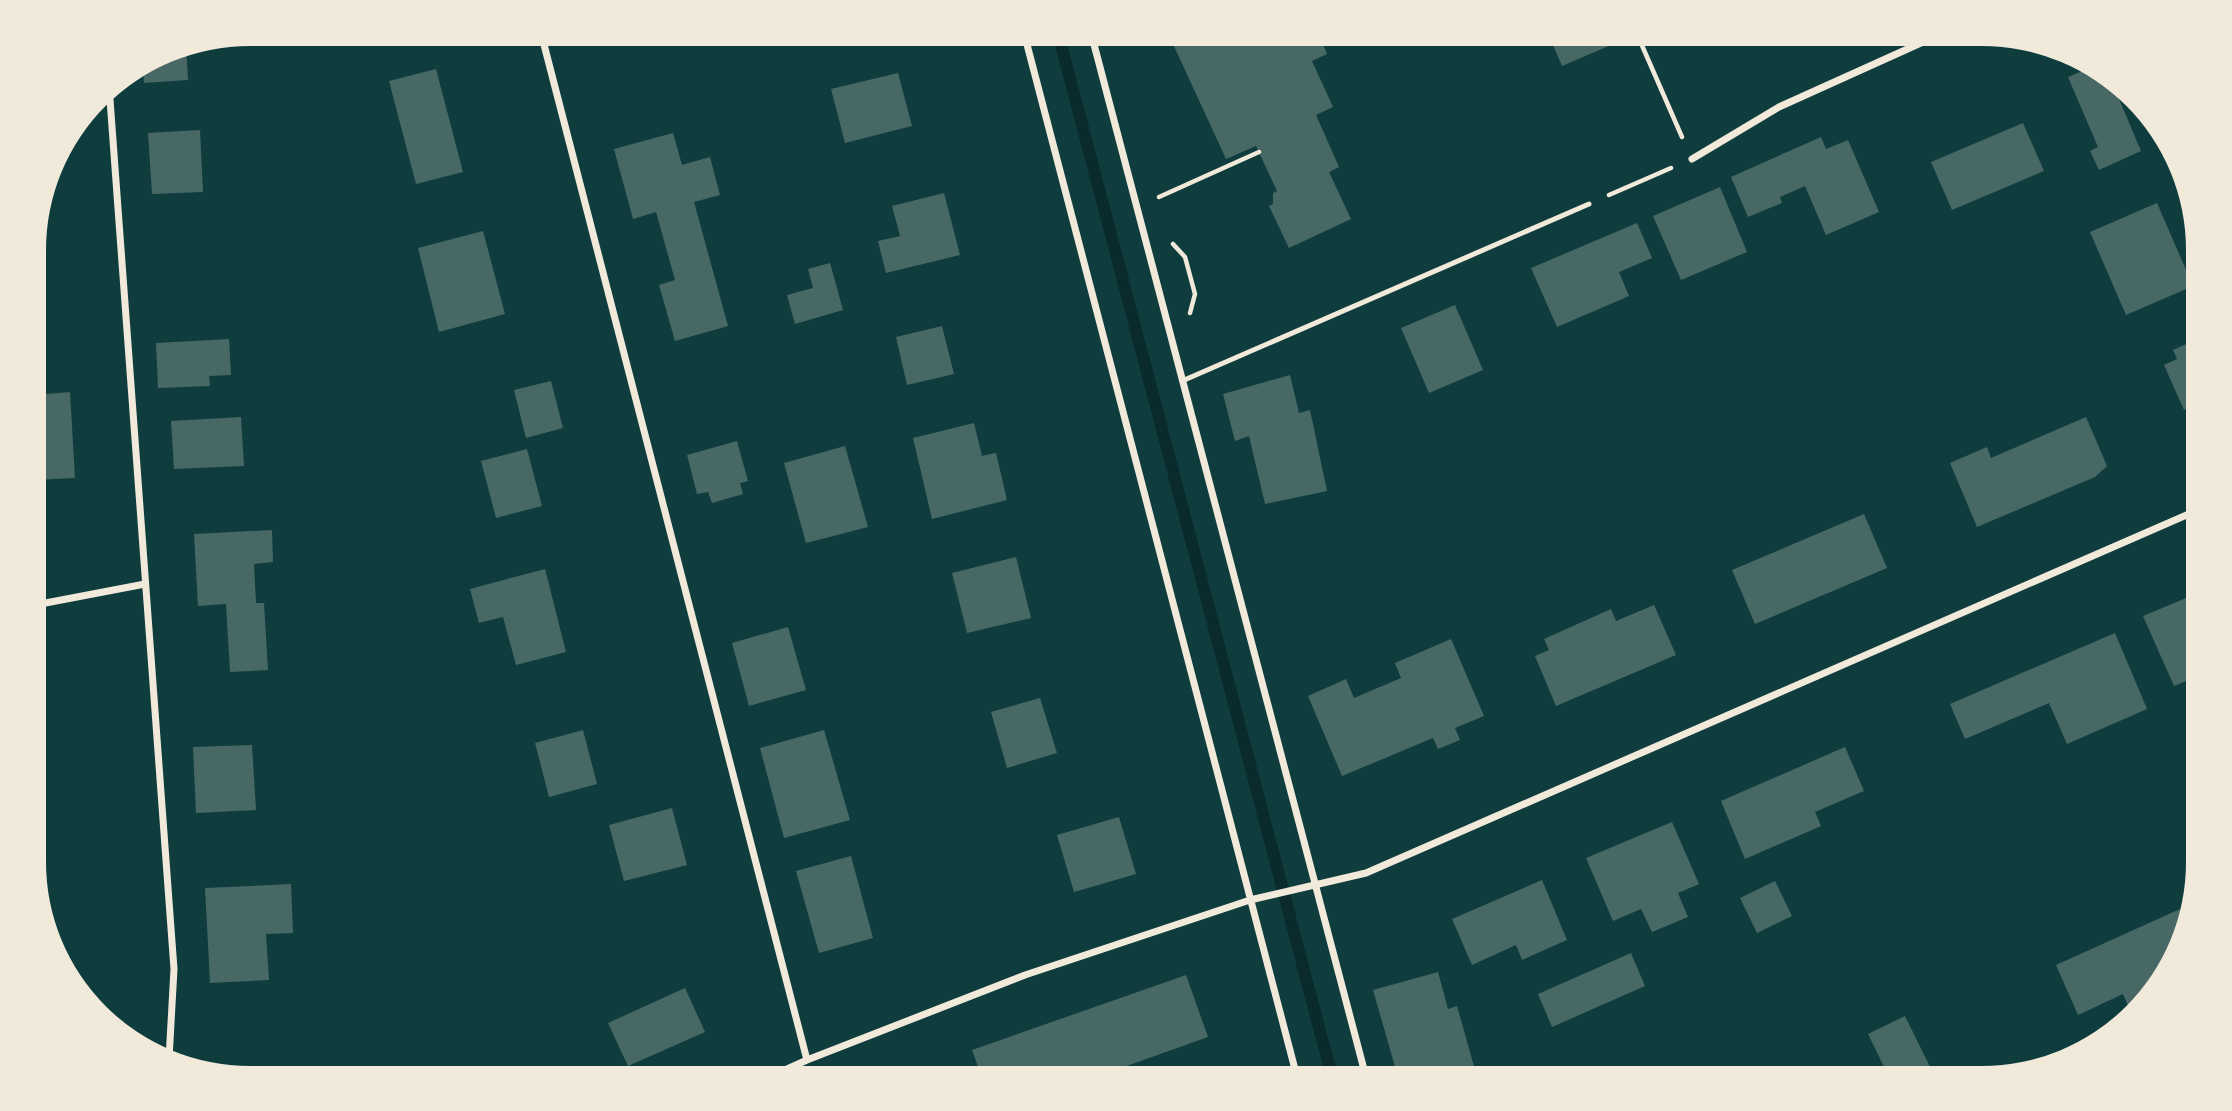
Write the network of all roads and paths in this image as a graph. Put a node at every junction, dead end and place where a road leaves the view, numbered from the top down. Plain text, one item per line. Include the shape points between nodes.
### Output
1 (544, 46) edge
2 (1027, 46) edge
3 (1094, 46) edge
4 (1642, 46) edge
5 (1914, 46) edge
6 (110, 100) edge
7 (1259, 152) dead end
8 (1692, 159) junction
9 (1152, 200) dead end
10 (1589, 204) joint
11 (1182, 381) junction
12 (2186, 515) edge
13 (145, 584) junction
14 (45, 603) edge
15 (1317, 886) junction
16 (1250, 900) junction
17 (170, 1049) edge
18 (807, 1060) junction
19 (1294, 1065) edge
20 (1363, 1065) edge
21 (794, 1066) edge

1 - 18 street
2 - 16 street
3 - 11 street
4 - 8 path
5 - 8 street via 1779,107
6 - 13 street
7 - 9 path
8 - 10 path
10 - 11 lane
11 - 15 street
12 - 15 street via 1366,873
13 - 14 street
13 - 17 street via 174,969
15 - 16 street
15 - 20 street
16 - 18 street via 1025,975
16 - 19 street
18 - 21 street

